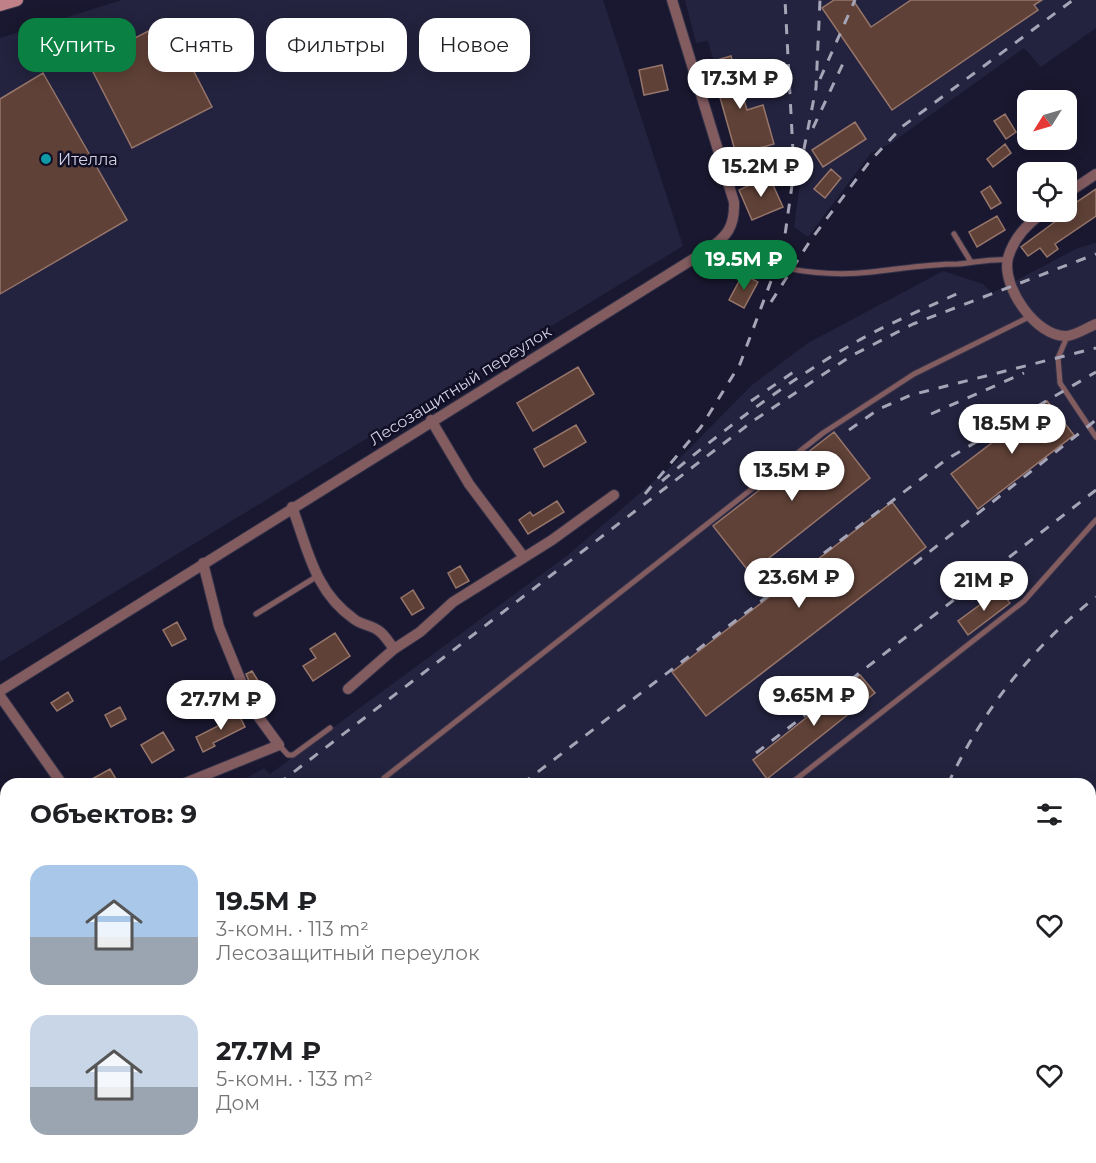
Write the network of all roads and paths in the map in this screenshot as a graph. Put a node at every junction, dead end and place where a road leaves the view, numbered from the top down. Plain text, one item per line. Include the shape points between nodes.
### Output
1 (17, 0) edge
2 (672, 0) edge
3 (0, 5) edge
4 (1096, 174) edge
5 (1077, 187) edge
6 (1031, 222) edge
7 (954, 234) dead end
8 (714, 246) junction
9 (1008, 260) junction
10 (971, 262) junction
11 (1029, 317) junction
12 (1096, 324) edge
13 (1067, 337) junction
14 (431, 420) junction
15 (1096, 438) edge
16 (614, 495) dead end
17 (292, 507) junction
18 (1096, 520) edge
19 (523, 556) junction
20 (203, 563) junction
21 (316, 577) junction
22 (256, 614) dead end
23 (394, 649) junction
24 (348, 689) dead end
25 (0, 691) edge
26 (0, 696) edge
27 (330, 728) dead end
28 (279, 745) junction
29 (58, 778) edge
30 (198, 778) edge
31 (384, 778) dead end
32 (798, 778) edge

1 - 3 street
2 - 8 street, Лесозащитный переулок via 734,202 729,233
4 - 5 street
6 - 9 street via 1021,230
7 - 10 lane
8 - 10 lane via 742,258 804,272 869,273
8 - 14 street, Лесозащитный переулок
9 - 10 lane
9 - 11 street via 1012,286
11 - 13 street via 1043,330
11 - 31 lane via 914,374 823,433
12 - 13 street
13 - 15 lane via 1058,358 1060,383
14 - 17 street, Лесозащитный переулок
14 - 19 street via 469,484
16 - 19 street
17 - 20 street, Лесозащитный переулок
17 - 21 street
18 - 32 lane via 1024,602
19 - 23 street via 453,602
20 - 25 street, Лесозащитный переулок
20 - 28 street via 219,627 252,708
21 - 22 lane
21 - 23 street via 354,619 380,631
23 - 24 street
26 - 29 street
27 - 28 lane via 293,754 288,755
28 - 30 street

